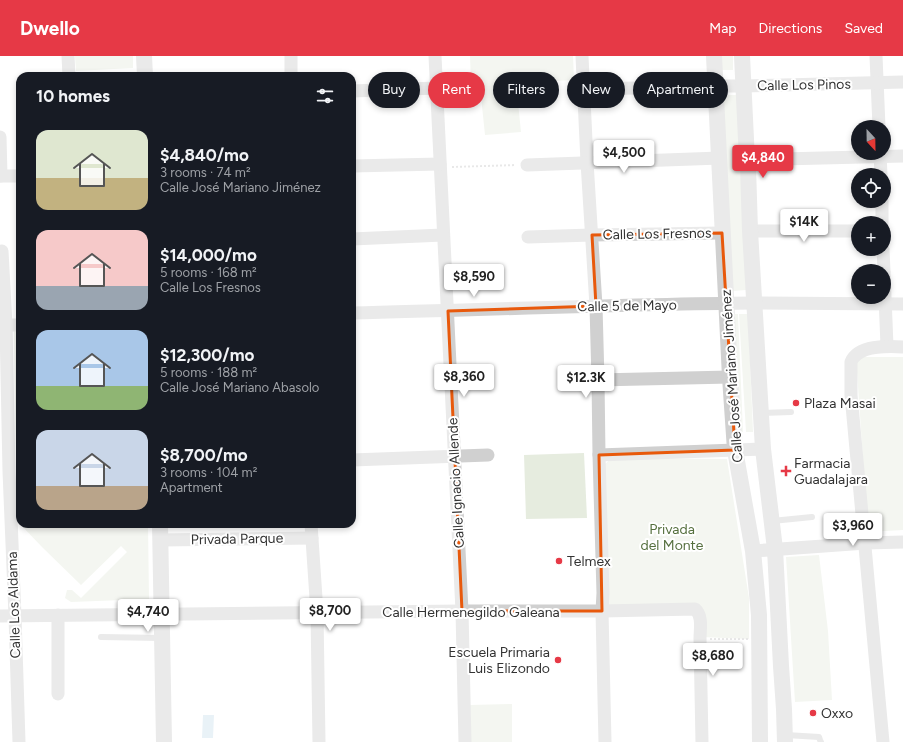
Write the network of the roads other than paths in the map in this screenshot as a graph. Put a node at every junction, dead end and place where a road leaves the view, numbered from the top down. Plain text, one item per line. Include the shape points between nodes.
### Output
1 (68, 56) edge
2 (144, 56) edge
3 (291, 56) edge
4 (435, 56) edge
5 (582, 56) edge
6 (714, 56) edge
7 (742, 56) edge
8 (876, 56) edge
9 (69, 72) edge
10 (145, 72) edge
11 (291, 72) edge
12 (436, 72) edge
13 (583, 72) edge
14 (715, 72) edge
15 (903, 82) edge
16 (877, 83) junction
17 (728, 86) edge
18 (743, 86) junction
19 (428, 88) edge
20 (356, 91) edge
21 (438, 108) edge
22 (585, 108) edge
23 (717, 108) edge
24 (879, 120) edge
25 (0, 137) edge
26 (851, 155) edge
27 (891, 155) edge
28 (903, 156) edge
29 (720, 158) junction
30 (747, 160) junction
31 (587, 162) junction
32 (527, 165) road end
33 (356, 166) edge
34 (440, 166) junction
35 (0, 176) edge
36 (16, 176) edge
37 (750, 231) junction
38 (851, 231) edge
39 (722, 233) junction
40 (443, 235) junction
41 (592, 235) junction
42 (528, 237) dead end
43 (356, 239) edge
44 (2, 251) dead end
45 (754, 303) junction
46 (726, 304) junction
47 (851, 304) edge
48 (885, 304) edge
49 (891, 304) edge
50 (903, 304) edge
51 (596, 306) junction
52 (448, 311) junction
53 (356, 314) edge
54 (3, 325) edge
55 (16, 325) edge
56 (887, 346) junction
57 (903, 347) edge
58 (730, 376) junction
59 (598, 380) junction
60 (792, 412) dead end
61 (761, 413) junction
62 (763, 449) junction
63 (735, 450) junction
64 (488, 455) dead end
65 (598, 455) junction
66 (455, 456) junction
67 (356, 460) edge
68 (10, 471) edge
69 (812, 517) dead end
70 (772, 521) junction
71 (311, 528) edge
72 (161, 532) edge
73 (312, 538) junction
74 (903, 542) edge
75 (866, 543) junction
76 (775, 549) junction
77 (754, 551) junction
78 (462, 611) junction
79 (602, 611) junction
80 (317, 613) junction
81 (162, 614) junction
82 (58, 615) junction
83 (0, 616) edge
84 (15, 616) junction
85 (101, 636) dead end
86 (162, 638) junction
87 (58, 694) dead end
88 (785, 738) edge
89 (19, 742) edge
90 (164, 742) edge
91 (319, 742) edge
92 (465, 742) edge
93 (605, 742) edge
94 (702, 742) edge
95 (760, 742) edge
96 (821, 742) edge
97 (883, 742) edge

1 - 9 street
2 - 10 street
3 - 11 street
4 - 12 street, Calle Ignacio Allende
5 - 13 street
6 - 14 street, Calle José Mariano Jiménez
7 - 18 street, Calle José Mariano Jiménez
8 - 16 street
15 - 16 street, Calle Los Pinos
16 - 18 street, Calle Los Pinos
16 - 24 street
17 - 18 street, Calle Los Pinos
18 - 30 street, Calle José Mariano Jiménez
19 - 20 street
21 - 34 street, Calle Ignacio Allende
22 - 31 street
23 - 29 street, Calle José Mariano Jiménez
25 - 35 street
26 - 30 street
27 - 28 street
29 - 31 street
29 - 39 street, Calle José Mariano Jiménez
30 - 37 street, Calle José Mariano Jiménez
31 - 32 street
31 - 41 street
33 - 34 street
34 - 40 street, Calle Ignacio Allende
35 - 36 street
37 - 38 street
37 - 45 street, Calle José Mariano Jiménez
39 - 41 street, Calle Los Fresnos
39 - 46 street, Calle José Mariano Jiménez
40 - 43 street
40 - 52 street, Calle Ignacio Allende
41 - 42 street, Calle Los Fresnos
41 - 51 street
44 - 54 street, Calle Los Aldama
45 - 46 street, Calle 5 de Mayo
45 - 47 street, Calle 5 de Mayo
45 - 61 street, Calle José Mariano Jiménez
46 - 51 street, Calle 5 de Mayo
46 - 58 street, Calle José Mariano Jiménez
48 - 56 street
49 - 50 street, Calle 5 de Mayo
51 - 52 street, Calle 5 de Mayo
51 - 59 street
52 - 53 street, Calle 5 de Mayo
52 - 66 street, Calle Ignacio Allende
54 - 55 street
54 - 68 street, Calle Los Aldama
56 - 57 street
56 - 75 street via 859,352 851,362 851,395
58 - 59 street
58 - 63 street, Calle José Mariano Jiménez
59 - 65 street
60 - 61 lane
61 - 62 street, Calle José Mariano Jiménez
62 - 63 street
62 - 70 street, Calle José Mariano Jiménez
63 - 65 street
63 - 77 street, Calle José Mariano Jiménez
64 - 66 street
65 - 79 street
66 - 67 street
66 - 78 street, Calle Ignacio Allende
68 - 84 street, Calle Los Aldama
69 - 70 lane
70 - 76 street, Calle José Mariano Jiménez
71 - 73 street
72 - 73 street, Privada Parque
72 - 81 street
73 - 80 street
74 - 75 street
75 - 76 street
75 - 97 street
76 - 77 street
76 - 88 street, Calle José Mariano Jiménez
77 - 95 street, Calle José Mariano Jiménez via 759,615
78 - 79 street, Calle Hermenegildo Galeana
78 - 80 street, Calle Hermenegildo Galeana
78 - 92 street, Calle Ignacio Allende
79 - 93 street
79 - 94 street, Calle Hermenegildo Galeana via 688,608 695,609 699,614
80 - 81 street, Calle Hermenegildo Galeana
80 - 91 street
81 - 82 street, Calle Hermenegildo Galeana
81 - 86 street
82 - 84 street, Calle Hermenegildo Galeana
82 - 87 street
83 - 84 street, Calle Hermenegildo Galeana
84 - 89 street, Calle Los Aldama
85 - 86 lane
86 - 90 street
88 - 96 lane via 819,737

